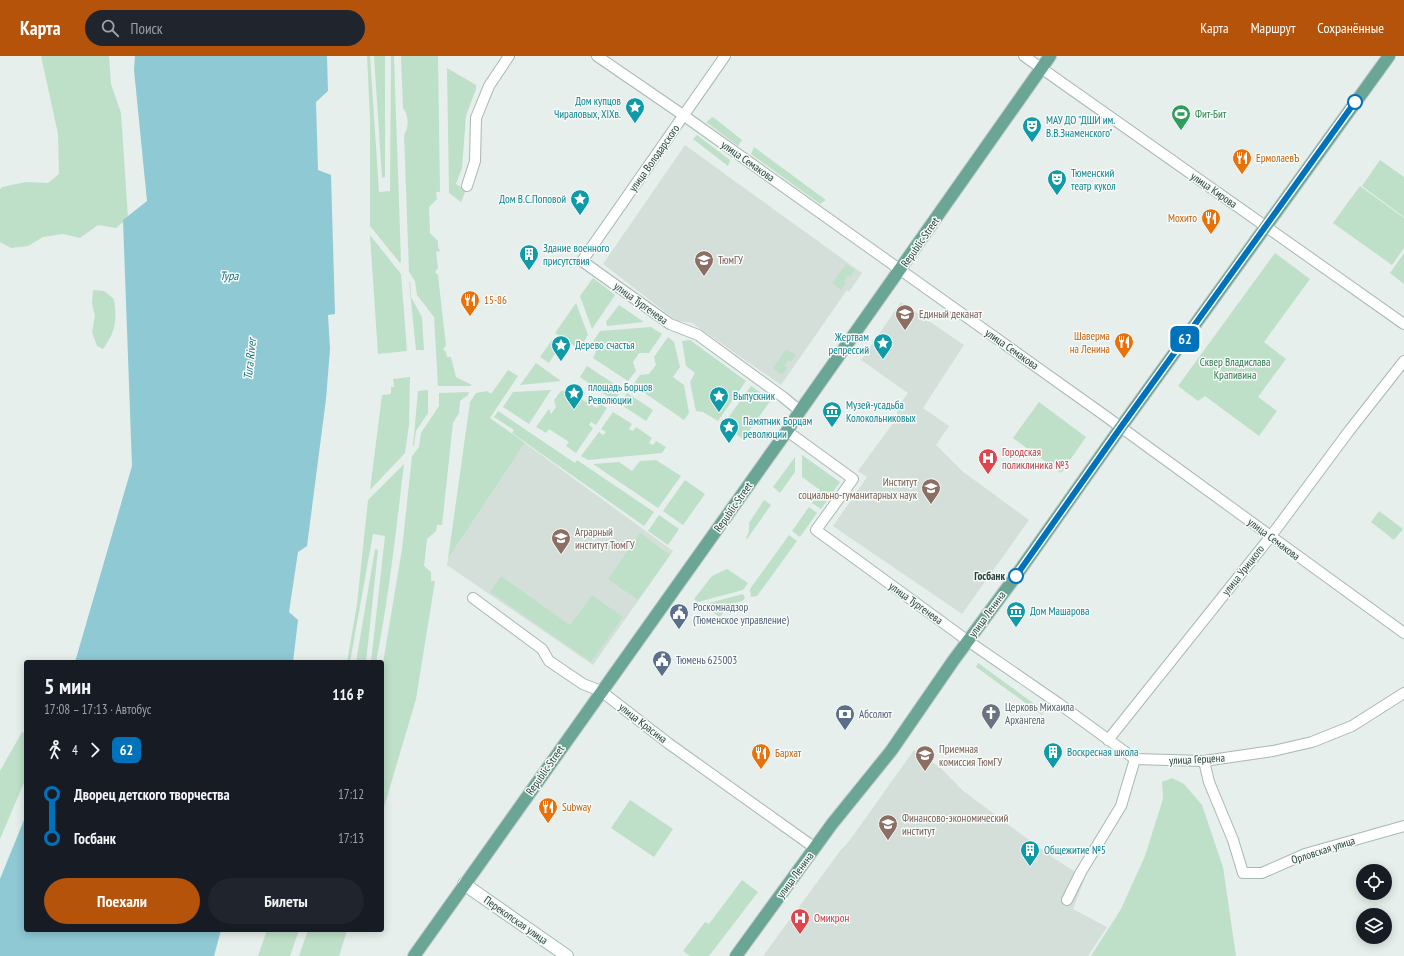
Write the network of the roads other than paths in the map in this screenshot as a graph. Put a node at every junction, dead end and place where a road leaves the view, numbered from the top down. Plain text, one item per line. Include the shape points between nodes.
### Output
1 (509, 56) edge
2 (597, 56) edge
3 (725, 56) edge
4 (1024, 56) edge
5 (1050, 56) edge
6 (1389, 56) edge
7 (1042, 68) junction
8 (683, 115) junction
9 (467, 186) dead end
10 (1267, 226) junction
11 (582, 261) joint
12 (900, 270) junction
13 (1404, 324) edge
14 (1404, 361) edge
15 (800, 411) junction
16 (1121, 427) junction
17 (787, 431) junction
18 (1271, 536) junction
19 (473, 598) dead end
20 (1404, 633) edge
21 (968, 641) junction
22 (601, 691) junction
23 (1404, 693) edge
24 (1108, 740) junction
25 (1135, 759) junction
26 (1204, 761) junction
27 (1404, 826) edge
28 (815, 848) junction
29 (464, 884) junction
30 (1067, 900) dead end
31 (414, 956) edge
32 (567, 956) edge
33 (736, 956) edge

1 - 9 street via 489,86 476,118 475,161
2 - 8 street, улица Семакова
3 - 8 street, улица Володарского
4 - 7 street, улица Кирова
5 - 7 main road, Republic Street
6 - 10 main road, улица Ленина
7 - 10 street, улица Кирова
7 - 12 main road, Republic Street
8 - 11 street, улица Володарского
8 - 12 street, улица Семакова
10 - 13 street, улица Кирова
10 - 16 main road, улица Ленина
11 - 15 street, улица Тургенева via 670,324 698,335
12 - 15 main road, Republic Street
12 - 16 street, улица Семакова
14 - 18 street, улица Урицкого
15 - 17 main road, Republic Street
16 - 18 street, улица Семакова
16 - 21 main road, улица Ленина
17 - 21 street, улица Тургенева via 852,479 816,530
17 - 22 main road, Republic Street
18 - 20 street, улица Семакова
18 - 24 street, улица Урицкого
19 - 22 street, улица Красина via 542,649 549,661 582,684
21 - 24 street, улица Тургенева
21 - 28 main road, улица Ленина via 891,751
22 - 28 street, улица Красина via 668,743
22 - 29 main road, Republic Street
23 - 26 street, улица Герцена via 1352,726 1312,742 1273,751
24 - 25 street, улица Тургенева
25 - 26 street, улица Герцена
25 - 30 street via 1121,806
26 - 27 street, Орловская улица via 1209,782 1233,840 1243,873 1262,873 1305,854
28 - 33 main road, улица Ленина
29 - 31 main road, Republic Street
29 - 32 street, Перекопская улица

